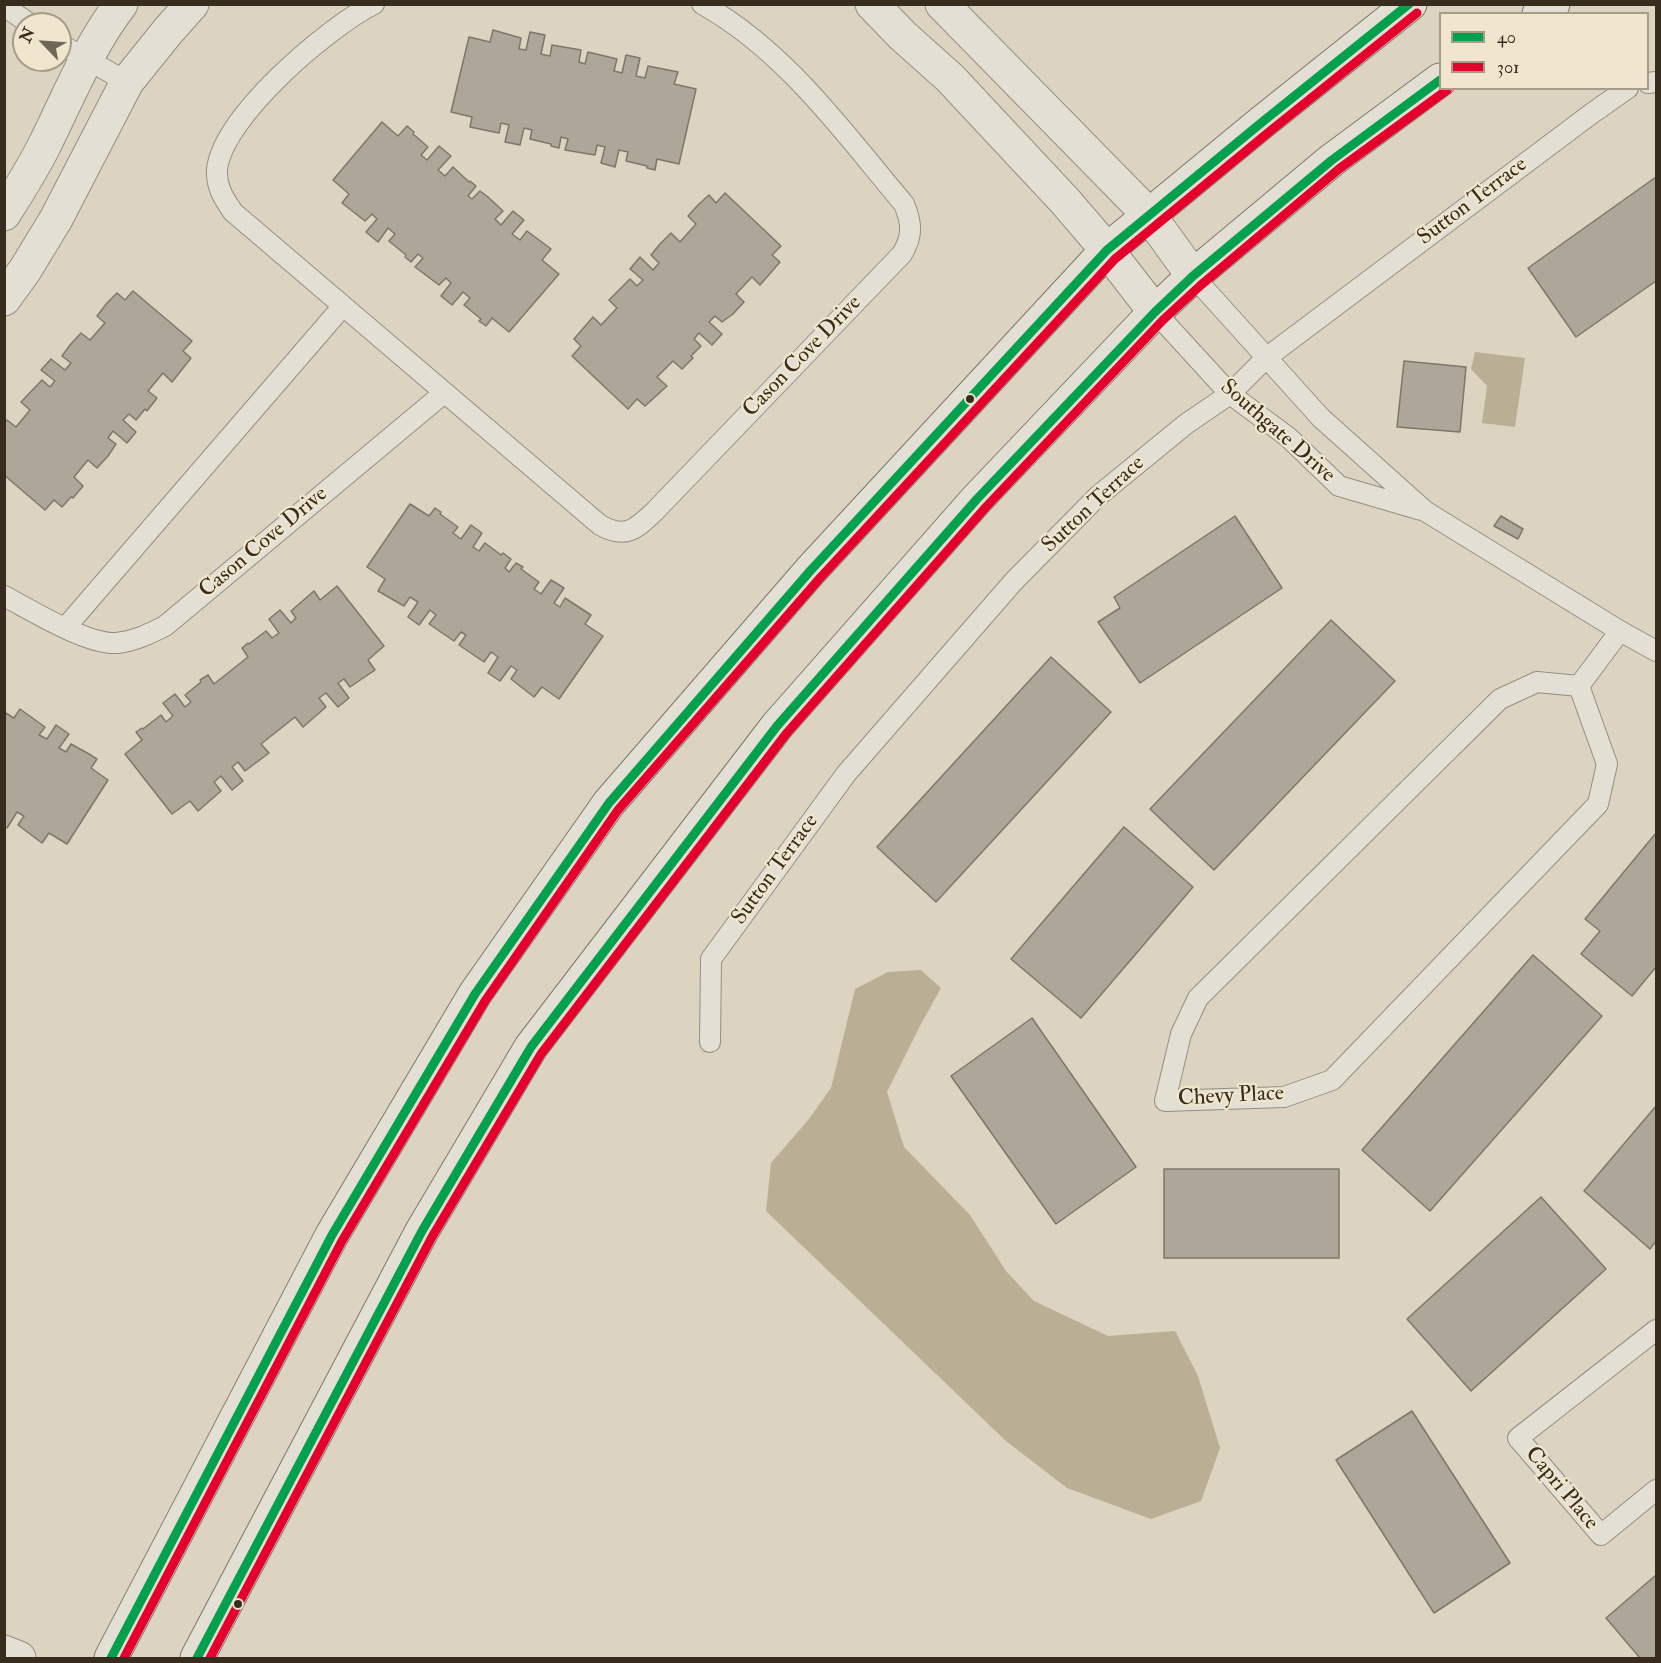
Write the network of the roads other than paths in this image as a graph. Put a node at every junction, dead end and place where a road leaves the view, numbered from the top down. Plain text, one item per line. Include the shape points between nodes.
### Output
1 (121, 4) edge
2 (192, 4) edge
3 (374, 4) edge
4 (702, 4) edge
5 (872, 4) edge
6 (942, 4) edge
7 (1410, 4) edge
8 (73, 52) edge
9 (1439, 81) edge
10 (127, 82) junction
11 (1625, 90) edge
12 (4, 214) edge
13 (1149, 215) junction
14 (1107, 250) junction
15 (1193, 276) junction
16 (4, 299) edge
17 (343, 306) junction
18 (1155, 312) junction
19 (1266, 358) junction
20 (444, 393) junction
21 (1230, 394) junction
22 (1425, 511) junction
23 (4, 596) edge
24 (65, 628) junction
25 (1620, 631) junction
26 (1656, 651) edge
27 (1579, 686) junction
28 (710, 1042) dead end
29 (1656, 1330) edge
30 (1656, 1490) edge
31 (4, 1652) edge
32 (19, 1659) edge
33 (111, 1659) edge
34 (197, 1659) edge

1 - 8 main road via 106,24
2 - 10 main road
3 - 17 lane, Cason Cove Drive via 318,41 280,75 228,139 217,169 219,191 233,212
4 - 20 lane, Cason Cove Drive via 744,31 786,68 904,204 911,233 902,254 654,512 630,531 610,531 600,525
5 - 14 main road via 950,78
6 - 13 main road
7 - 13 main road
8 - 10 lane
8 - 12 main road via 42,149
9 - 15 main road via 1332,160
10 - 16 main road via 56,219
11 - 19 lane, Sutton Terrace
13 - 14 main road
13 - 15 main road
14 - 18 main road
14 - 33 main road via 811,570 609,803 475,994 338,1225
15 - 18 main road
15 - 19 lane, Southgate Drive
17 - 20 lane, Cason Cove Drive
17 - 24 lane
18 - 21 lane, Southgate Drive
18 - 34 main road via 977,499 777,726 531,1047 422,1230
19 - 21 lane, Sutton Terrace
19 - 22 lane, Southgate Drive via 1321,418
20 - 24 lane, Cason Cove Drive via 165,626 138,639 114,643
21 - 22 lane, Southgate Drive via 1288,437 1339,486
21 - 28 lane, Sutton Terrace via 1186,424 1098,496 1014,581 846,774 711,959
22 - 25 lane, Southgate Drive
23 - 24 lane, Cason Cove Drive
25 - 26 lane, Southgate Drive
25 - 27 lane
27 - 27 lane, Chevy Place via 1537,682 1500,699 1198,998 1181,1034 1165,1101 1284,1097 1332,1080 1598,804 1607,764
29 - 30 lane, Capri Place via 1518,1438 1600,1535
31 - 32 main road

